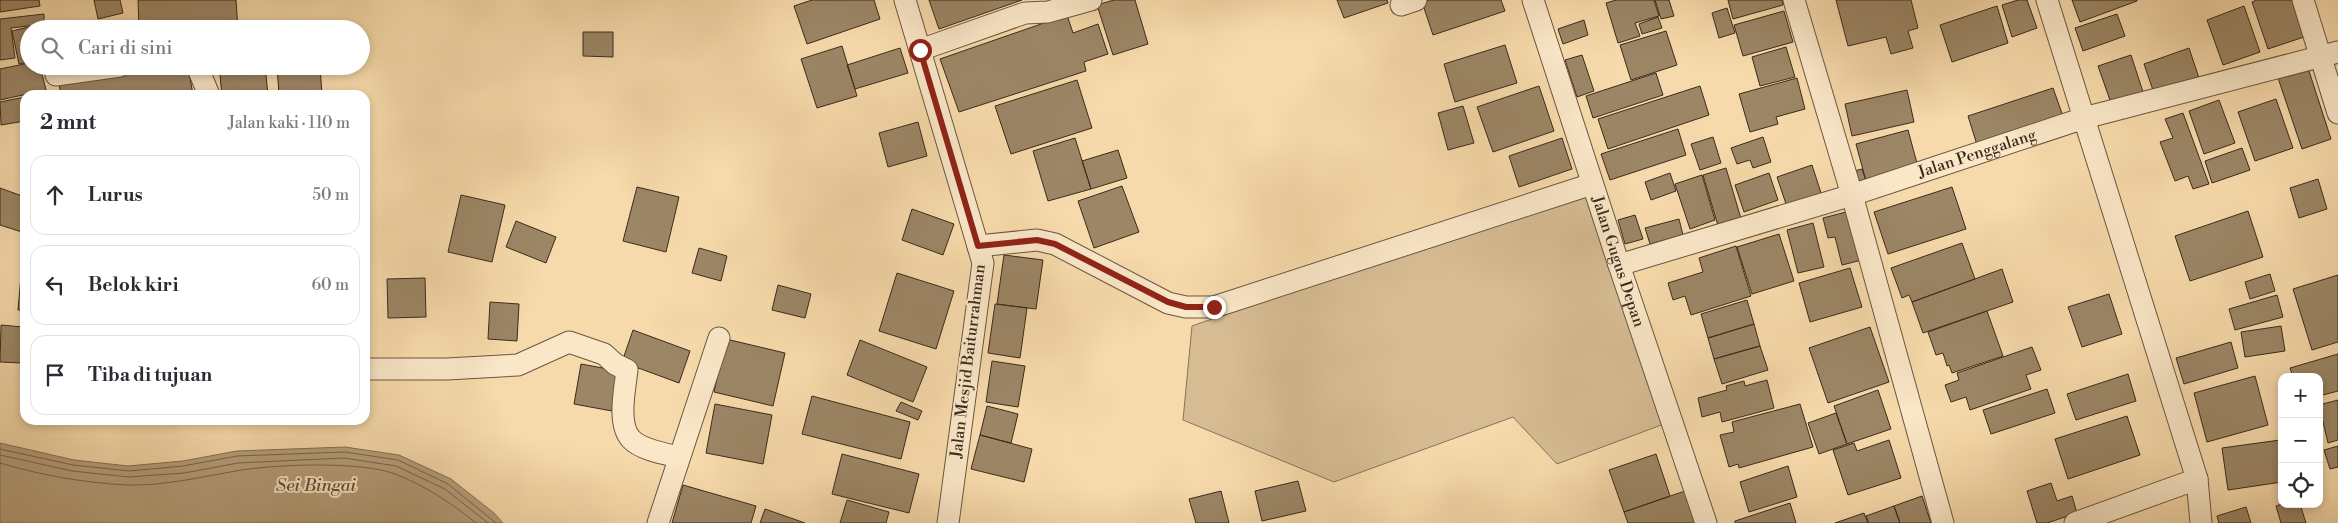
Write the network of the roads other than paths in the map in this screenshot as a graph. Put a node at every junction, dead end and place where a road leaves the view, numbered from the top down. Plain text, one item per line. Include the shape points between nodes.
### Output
1 (905, 0) edge
2 (1091, 0) edge
3 (1533, 0) edge
4 (1794, 0) edge
5 (2047, 0) edge
6 (2302, 0) edge
7 (920, 50) junction
8 (2329, 55) edge
9 (201, 75) edge
10 (207, 90) edge
11 (2338, 113) edge
12 (2084, 118) junction
13 (1592, 184) junction
14 (1852, 195) junction
15 (978, 246) junction
16 (1619, 266) junction
17 (719, 338) dead end
18 (370, 368) edge
19 (679, 458) junction
20 (2197, 479) junction
21 (658, 523) edge
22 (948, 523) edge
23 (1706, 523) edge
24 (1943, 523) edge
25 (2075, 523) edge
26 (2201, 523) edge

1 - 7 street, Jalan Mesjid Baiturrahman
2 - 7 street via 1048,12 1025,13
3 - 13 street, Jalan Gugus Depan
4 - 14 street
5 - 12 street
6 - 8 street
7 - 15 street, Jalan Mesjid Baiturrahman
8 - 11 street
8 - 12 street, Jalan Penggalang
9 - 10 street
12 - 14 street, Jalan Penggalang
12 - 20 street
13 - 15 street via 1214,307 1186,307 1168,302 1055,244 1037,240
13 - 16 street, Jalan Gugus Depan
14 - 16 street, Jalan Penggalang
14 - 24 street
15 - 22 street, Jalan Mesjid Baiturrahman via 983,263
16 - 23 street, Jalan Gugus Depan
17 - 19 street
18 - 19 street via 447,369 518,365 569,342 604,354 627,370 623,420 631,439 651,450
19 - 21 street
20 - 25 street
20 - 26 street

